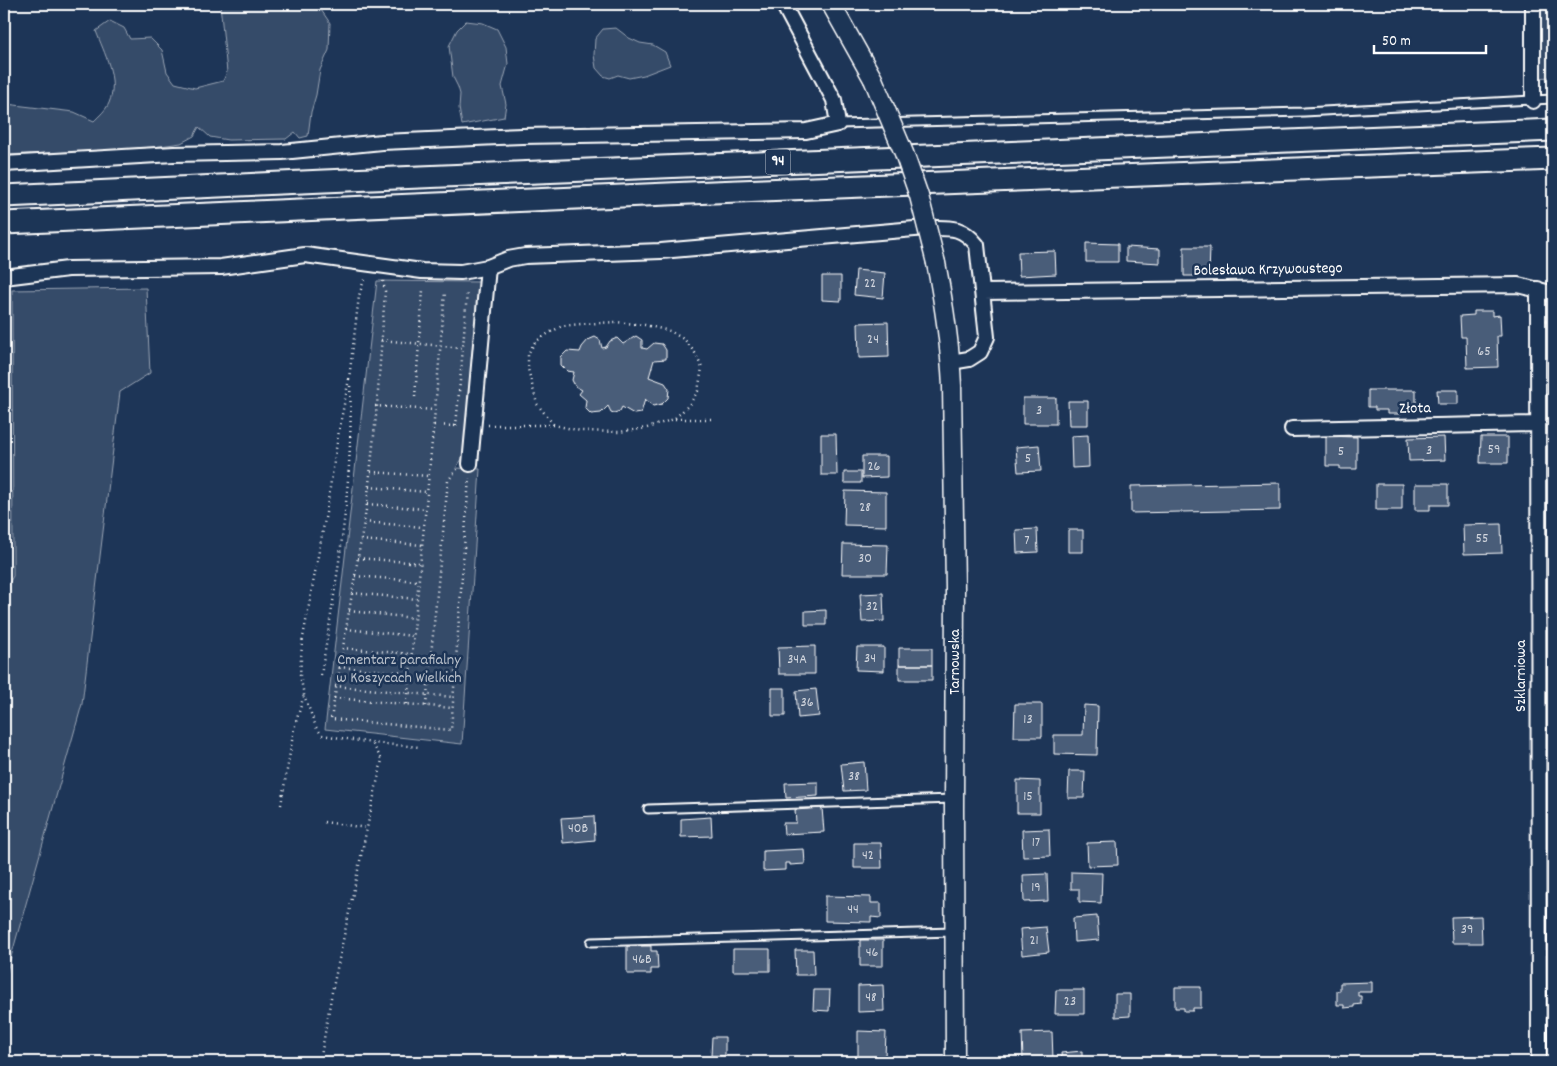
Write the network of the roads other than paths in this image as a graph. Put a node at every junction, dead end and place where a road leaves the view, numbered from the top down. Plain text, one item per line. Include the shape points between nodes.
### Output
1 (783, 4) edge
2 (831, 4) edge
3 (1534, 4) edge
4 (1553, 99) edge
5 (1533, 100) junction
6 (838, 124) junction
7 (1553, 130) edge
8 (1553, 159) edge
9 (4, 164) edge
10 (4, 196) edge
11 (4, 223) edge
12 (488, 267) junction
13 (4, 277) edge
14 (1538, 289) junction
15 (983, 292) junction
16 (1553, 292) edge
17 (951, 362) junction
18 (1538, 424) junction
19 (1292, 429) dead end
20 (470, 467) road end
21 (954, 799) junction
22 (648, 809) dead end
23 (954, 932) junction
24 (591, 942) dead end
25 (955, 1062) edge
26 (1539, 1062) edge

1 - 6 street via 834,100
2 - 17 street, Tarnowska, bridge via 873,79 919,196 936,263
3 - 5 street
4 - 5 lane
5 - 6 lane via 1294,112
6 - 9 street via 806,130 522,136 382,142 282,152 174,154
7 - 10 main road, 94
8 - 11 main road, 94
12 - 13 street via 461,272 422,271 305,255 221,267 68,269
12 - 15 street via 525,256 661,251 956,228 969,235 977,245
12 - 20 street via 470,426
14 - 15 street, Bolesława Krzywoustego via 1518,285
14 - 16 street, Bolesława Krzywoustego
14 - 18 street, Szklarniowa
15 - 17 street via 987,337 980,352 969,359
17 - 21 street, Tarnowska
18 - 19 street, Złota
18 - 26 street, Szklarniowa
21 - 22 lane
21 - 23 street, Tarnowska
23 - 24 lane
23 - 25 street, Tarnowska

